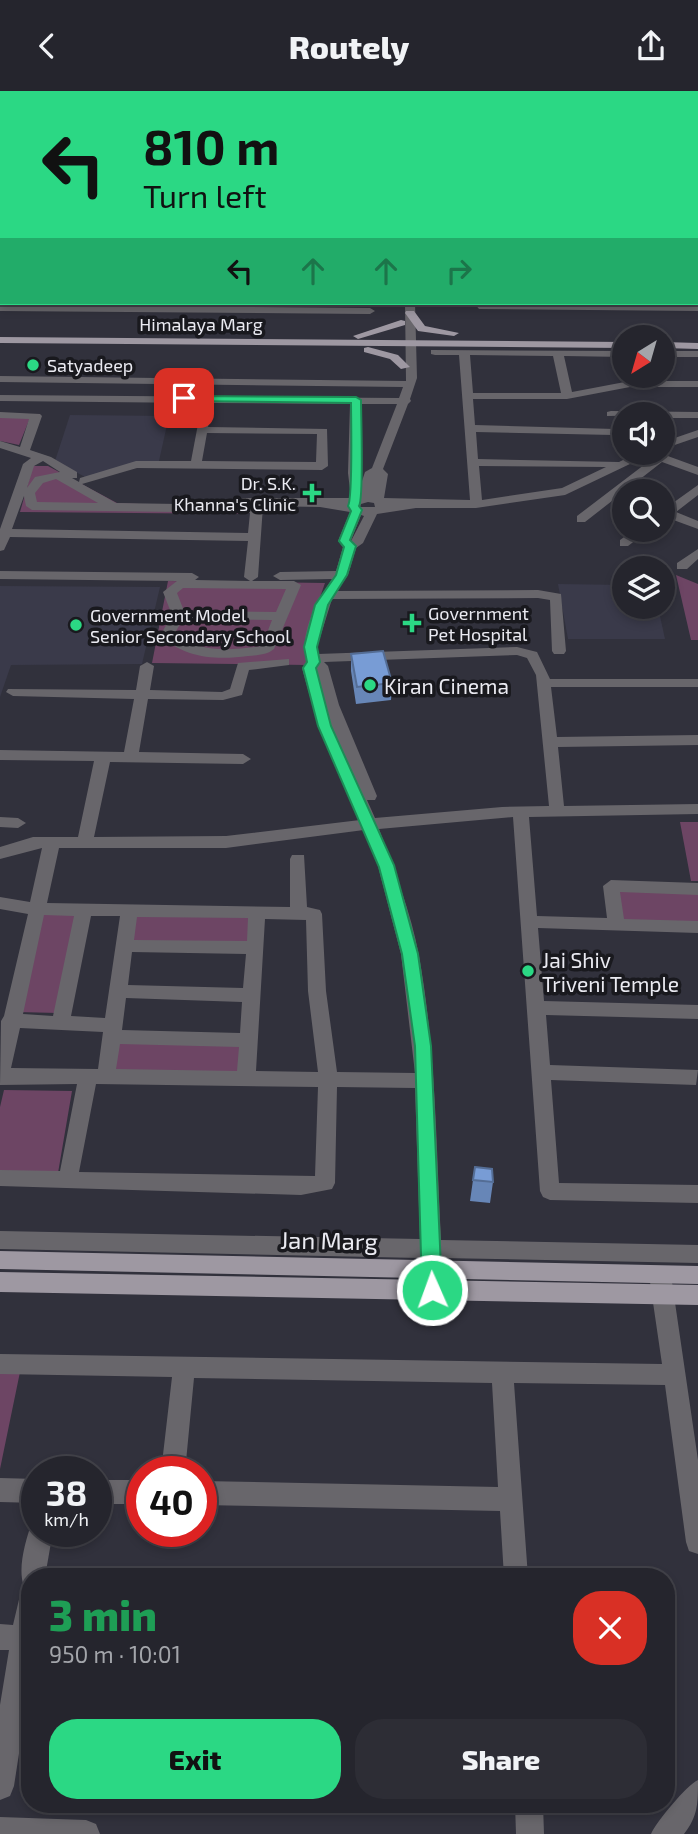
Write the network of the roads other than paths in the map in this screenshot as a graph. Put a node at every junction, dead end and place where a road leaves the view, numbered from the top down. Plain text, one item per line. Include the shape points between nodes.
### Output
1 (400, 305) edge
2 (479, 305) edge
3 (536, 305) edge
4 (1, 306) edge
5 (87, 306) edge
6 (122, 306) edge
7 (694, 306) edge
8 (336, 307) edge
9 (410, 308) edge
10 (370, 311) dead end
11 (401, 323) junction
12 (0, 337) edge
13 (354, 337) junction
14 (612, 339) edge
15 (676, 340) edge
16 (698, 340) edge
17 (406, 341) junction
18 (322, 342) junction
19 (469, 344) junction
20 (612, 345) edge
21 (676, 345) edge
22 (698, 346) edge
23 (498, 347) junction
24 (435, 352) dead end
25 (558, 353) junction
26 (612, 353) edge
27 (676, 354) edge
28 (698, 354) edge
29 (412, 356) junction
30 (405, 367) junction
31 (0, 379) edge
32 (410, 384) junction
33 (698, 384) edge
34 (606, 389) junction
35 (469, 396) junction
36 (567, 396) junction
37 (0, 398) edge
38 (208, 398) junction
39 (356, 400) junction
40 (405, 401) junction
41 (550, 413) junction
42 (611, 414) joint
43 (0, 415) edge
44 (698, 415) edge
45 (470, 428) junction
46 (202, 430) junction
47 (612, 432) edge
48 (698, 433) edge
49 (675, 442) edge
50 (8, 452) edge
51 (40, 457) junction
52 (472, 462) junction
53 (196, 464) junction
54 (612, 464) edge
55 (620, 465) edge
56 (377, 470) junction
57 (698, 471) edge
58 (638, 479) edge
59 (84, 481) junction
60 (581, 483) junction
61 (698, 489) edge
62 (0, 494) edge
63 (24, 494) junction
64 (612, 495) edge
65 (612, 502) edge
66 (357, 504) junction
67 (476, 504) junction
68 (257, 505) junction
69 (378, 506) junction
70 (113, 507) junction
71 (675, 507) edge
72 (675, 518) edge
73 (581, 519) dead end
74 (698, 525) edge
75 (2, 533) edge
76 (255, 537) junction
77 (350, 546) junction
78 (0, 547) edge
79 (698, 553) edge
80 (682, 566) dead end
81 (0, 575) edge
82 (341, 575) junction
83 (251, 577) junction
84 (328, 595) junction
85 (179, 615) junction
86 (281, 616) junction
87 (559, 651) dead end
88 (313, 660) junction
89 (284, 662) dead end
90 (147, 666) dead end
91 (544, 683) junction
92 (698, 683) edge
93 (13, 692) dead end
94 (142, 694) junction
95 (698, 740) edge
96 (550, 742) junction
97 (0, 755) edge
98 (103, 757) junction
99 (131, 757) junction
100 (243, 759) dead end
101 (698, 809) edge
102 (521, 812) junction
103 (558, 812) junction
104 (0, 822) edge
105 (18, 823) dead end
106 (375, 823) junction
107 (85, 841) junction
108 (52, 842) junction
109 (0, 853) edge
110 (298, 859) dead end
111 (698, 889) edge
112 (0, 903) edge
113 (37, 909) junction
114 (84, 910) junction
115 (129, 911) junction
116 (299, 913) junction
117 (257, 914) junction
118 (529, 922) junction
119 (616, 925) junction
120 (698, 927) edge
121 (124, 946) junction
122 (255, 948) junction
123 (0, 982) edge
124 (19, 982) junction
125 (117, 991) junction
126 (251, 995) junction
127 (536, 1007) junction
128 (698, 1012) edge
129 (10, 1021) junction
130 (61, 1023) junction
131 (111, 1031) junction
132 (247, 1040) junction
133 (541, 1072) junction
134 (0, 1076) edge
135 (97, 1077) junction
136 (696, 1077) dead end
137 (246, 1078) junction
138 (328, 1079) junction
139 (424, 1081) junction
140 (0, 1178) edge
141 (68, 1179) junction
142 (698, 1194) edge
143 (0, 1240) edge
144 (698, 1254) edge
145 (0, 1259) edge
146 (431, 1269) junction
147 (698, 1275) edge
148 (0, 1282) edge
149 (661, 1284) junction
150 (698, 1295) edge
151 (0, 1364) edge
152 (184, 1367) junction
153 (502, 1372) junction
154 (674, 1375) junction
155 (175, 1456) edge
156 (693, 1479) edge
157 (0, 1490) edge
158 (21, 1491) edge
159 (217, 1493) edge
160 (510, 1499) junction
161 (698, 1542) edge
162 (38, 1547) edge
163 (35, 1568) edge
164 (515, 1568) edge
165 (18, 1637) edge
166 (0, 1786) edge
167 (698, 1794) edge
168 (529, 1813) edge
169 (0, 1831) edge
170 (86, 1834) edge
171 (530, 1834) edge
172 (665, 1834) edge

1 - 11 street
2 - 3 street
3 - 7 street
4 - 5 street
5 - 6 street
6 - 8 street
8 - 10 street
9 - 17 street
9 - 19 main road via 422,328
11 - 13 main road
11 - 17 street
12 - 13 main road, Himalaya Marg
12 - 18 main road, Himalaya Marg
13 - 17 main road, Himalaya Marg
14 - 19 main road, Himalaya Marg
15 - 16 main road
17 - 18 main road, Himalaya Marg
17 - 19 main road, Himalaya Marg
17 - 29 street
17 - 30 street
18 - 30 main road via 382,353
19 - 23 street
19 - 24 street
19 - 29 main road via 431,348
19 - 35 street
20 - 23 main road
21 - 22 main road
23 - 25 street
25 - 26 street
25 - 36 street
27 - 28 street
29 - 32 street
30 - 32 street
31 - 32 street
32 - 40 street
33 - 34 street via 630,384
34 - 36 street
34 - 42 street
35 - 41 street
35 - 45 street
36 - 41 street
37 - 38 street
38 - 39 street
38 - 46 street
39 - 40 street
39 - 66 street
40 - 56 street
41 - 45 street
41 - 47 street
42 - 44 street
43 - 50 street via 36,416
45 - 52 street
46 - 53 street
46 - 53 street via 323,431 322,466
48 - 49 street
50 - 51 street
51 - 59 street
51 - 63 street via 29,464
52 - 54 street
52 - 67 street
53 - 59 street via 136,465
55 - 60 street
56 - 66 street via 371,472
56 - 69 street via 382,474
57 - 58 street via 661,457
59 - 68 street via 143,502
60 - 64 street
60 - 67 street via 552,493
61 - 71 street
62 - 63 street
63 - 70 street via 32,506
63 - 70 street via 39,480 58,475
63 - 75 street
65 - 73 street
66 - 68 street
66 - 69 street
66 - 77 street via 344,541
67 - 69 street
68 - 70 street
68 - 76 street
69 - 77 street via 357,543
72 - 74 street
75 - 76 street
75 - 78 street
76 - 83 street
77 - 82 street
79 - 80 street
81 - 83 street
82 - 83 street
82 - 84 street
84 - 87 street via 556,597
84 - 88 street via 310,647
85 - 86 street
85 - 86 street via 168,634 178,644 215,653 267,649
85 - 86 street via 170,592 180,584 294,585
88 - 91 street via 517,651 532,655
88 - 106 street via 311,679 325,726
89 - 94 street via 243,666 237,692 223,696
90 - 94 street
91 - 92 street
91 - 96 street
93 - 94 street
94 - 99 street
95 - 96 street
96 - 103 street
97 - 98 street
98 - 99 street
98 - 107 street
99 - 100 street
101 - 103 street
102 - 103 street
102 - 106 street
102 - 118 street
104 - 105 street
106 - 107 street via 226,842
106 - 139 street via 380,858 386,865 410,954
107 - 108 street
108 - 109 street via 33,842
108 - 113 street
110 - 116 street
111 - 119 street via 611,886
112 - 113 street
113 - 114 street
113 - 124 street
114 - 115 street
114 - 130 street
115 - 117 street
115 - 121 street
116 - 117 street
116 - 138 street via 314,914 317,991
117 - 122 street
118 - 119 street
118 - 127 street
119 - 120 street
121 - 122 street
121 - 125 street
122 - 126 street
123 - 124 street
124 - 129 street
125 - 126 street
125 - 131 street
126 - 132 street
127 - 128 street
127 - 133 street
129 - 130 street
129 - 134 street
130 - 131 street
131 - 132 street
131 - 135 street
132 - 137 street
133 - 136 street
133 - 142 street via 550,1191
134 - 135 street
135 - 137 street
135 - 141 street
137 - 138 street
138 - 139 street
138 - 141 street via 325,1183
139 - 146 street
140 - 141 street
143 - 146 street
144 - 146 street
145 - 146 main road, Jan Marg
146 - 148 main road, Jan Marg
146 - 149 main road, Jan Marg
147 - 149 main road, Jan Marg
149 - 150 main road, Jan Marg
149 - 154 street
151 - 152 street
152 - 153 street
152 - 155 street
153 - 154 street
153 - 160 street
154 - 156 street
156 - 161 street
157 - 158 street
159 - 160 street
160 - 164 street
162 - 163 street
165 - 166 street
167 - 172 street
168 - 171 street
169 - 170 street

